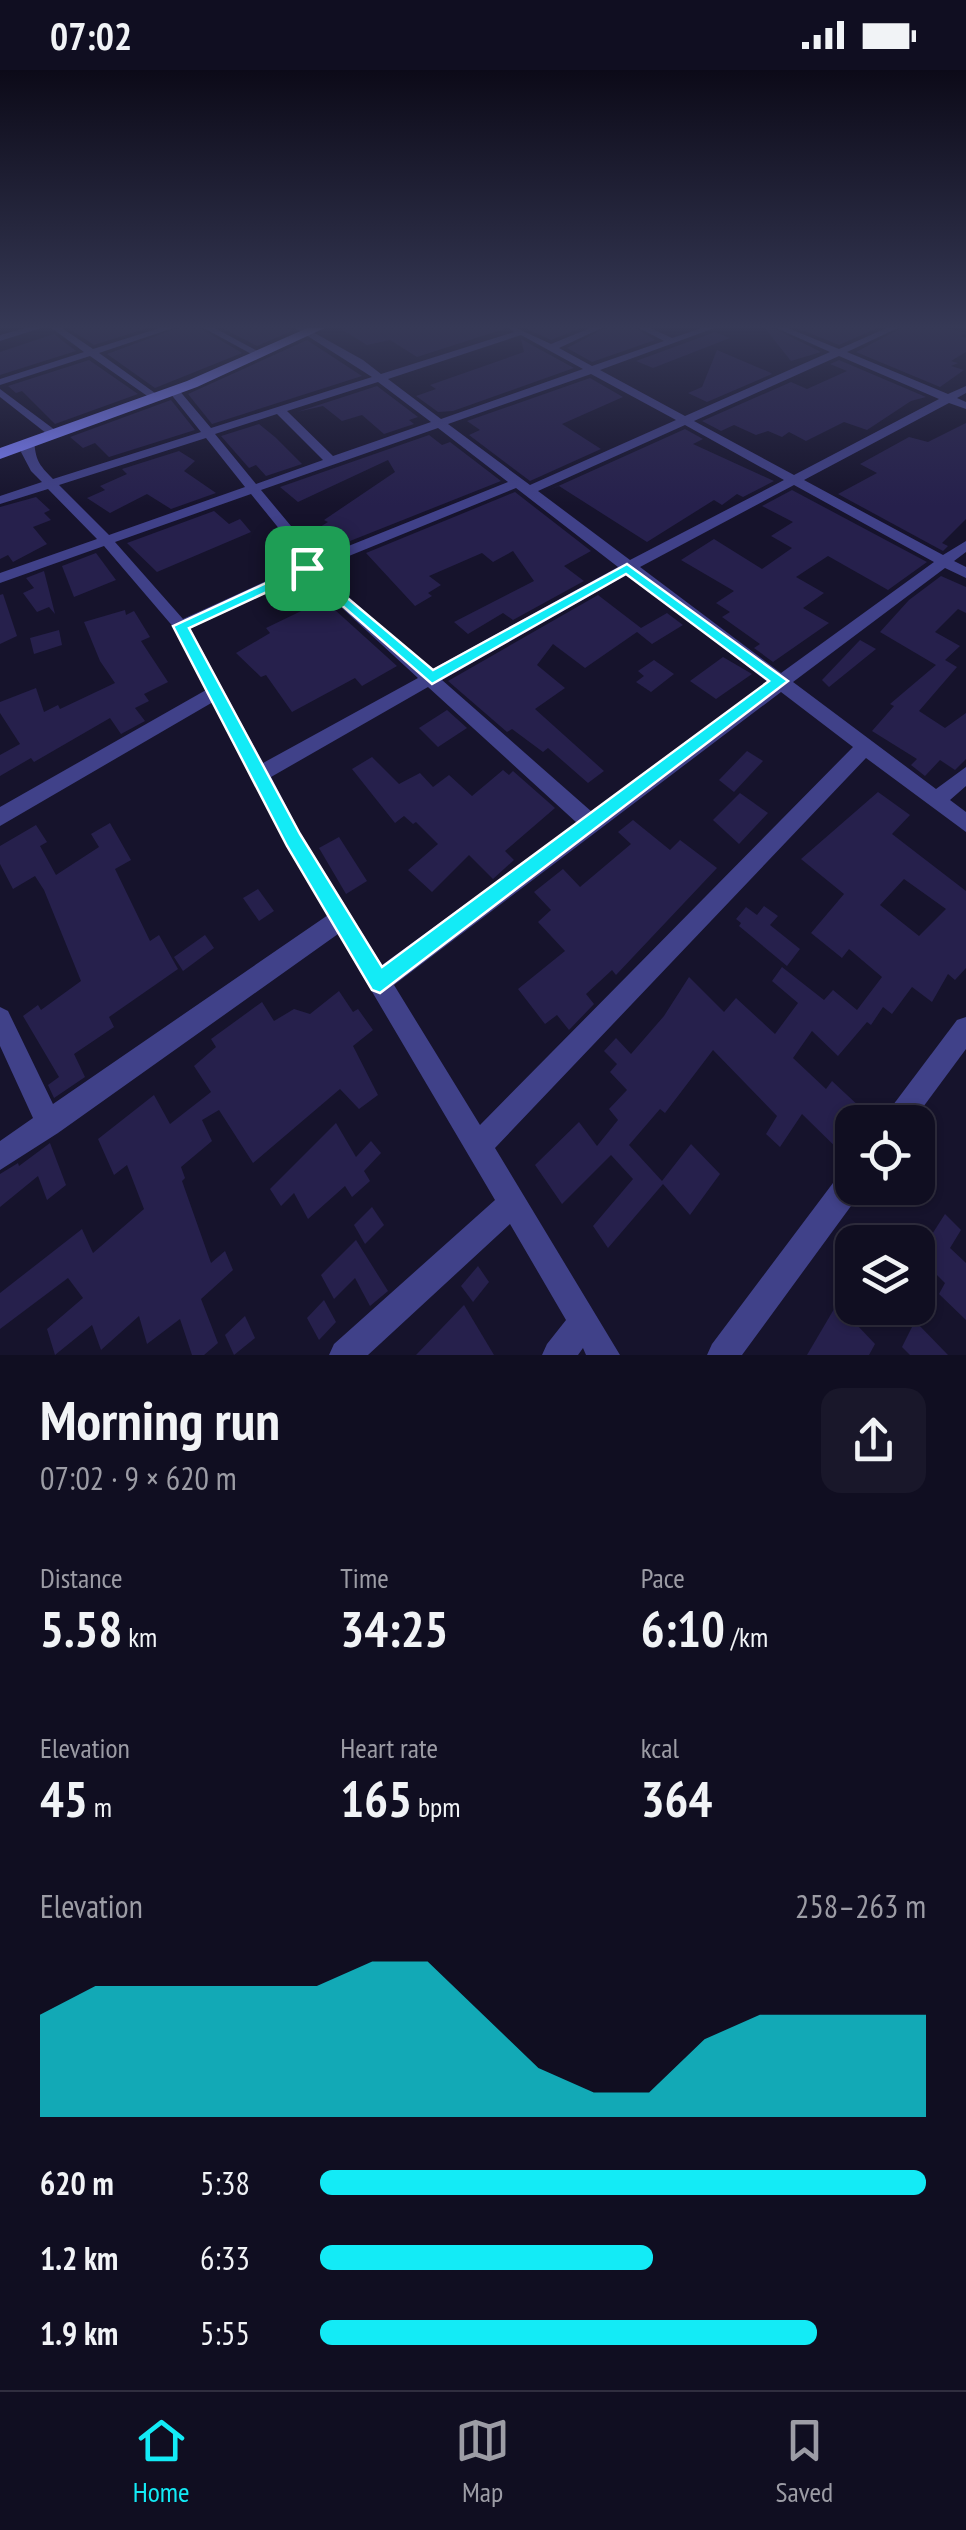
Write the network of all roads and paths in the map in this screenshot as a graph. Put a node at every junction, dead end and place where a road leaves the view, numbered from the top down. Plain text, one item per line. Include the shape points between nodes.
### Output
1 (140, 386) edge
2 (186, 386) edge
3 (353, 386) edge
4 (392, 386) edge
5 (539, 386) edge
6 (622, 386) edge
7 (760, 386) edge
8 (918, 386) edge
9 (966, 389) edge
10 (174, 391) junction
11 (0, 392) edge
12 (157, 398) junction
13 (949, 399) junction
14 (966, 406) edge
15 (279, 410) junction
16 (684, 420) junction
17 (438, 422) junction
18 (211, 432) junction
19 (55, 435) junction
20 (30, 444) junction
21 (2, 450) edge
22 (330, 460) junction
23 (795, 479) junction
24 (51, 484) junction
25 (524, 486) junction
26 (253, 488) junction
27 (0, 500) edge
28 (105, 539) junction
29 (966, 545) edge
30 (944, 561) junction
31 (307, 568) junction
32 (627, 568) junction
33 (966, 573) edge
34 (0, 578) edge
35 (181, 626) junction
36 (432, 678) junction
37 (780, 681) junction
38 (215, 693) junction
39 (865, 748) junction
40 (966, 774) edge
41 (258, 775) junction
42 (937, 800) junction
43 (0, 816) edge
44 (966, 823) edge
45 (591, 824) junction
46 (341, 919) junction
47 (380, 982) junction
48 (0, 1020) edge
49 (966, 1029) edge
50 (909, 1105) edge
51 (49, 1124) junction
52 (478, 1146) junction
53 (0, 1157) edge
54 (512, 1203) junction
55 (835, 1204) edge
56 (584, 1322) junction
57 (345, 1355) edge
58 (558, 1355) edge
59 (604, 1355) edge
60 (723, 1355) edge

1 - 12 street
2 - 10 street
3 - 15 street
4 - 17 street
5 - 17 street
6 - 16 street
7 - 16 street
8 - 13 street
9 - 13 street
10 - 12 street
10 - 18 street
11 - 19 street
12 - 19 street
13 - 14 street
13 - 23 street
15 - 18 street
15 - 22 street
16 - 23 street
16 - 25 street
17 - 22 street
17 - 25 street
18 - 24 street
18 - 26 street
19 - 20 street
20 - 21 street
20 - 24 street via 29,460
22 - 26 street
23 - 30 street
23 - 32 street
24 - 27 street
24 - 28 street
25 - 31 street
25 - 32 street
26 - 28 street
26 - 31 street via 291,535
28 - 34 street
28 - 35 street
29 - 30 street
30 - 33 street
30 - 37 street
31 - 35 street
31 - 36 street
32 - 36 street
32 - 37 street
35 - 38 street
36 - 41 street
36 - 45 street
37 - 39 street
37 - 45 street
38 - 41 street
38 - 43 street
39 - 42 street
39 - 52 street
40 - 42 street
41 - 46 street
42 - 44 street
45 - 47 street
46 - 47 street
46 - 51 street
47 - 52 street
48 - 51 street
49 - 50 street
51 - 53 street
52 - 54 street
54 - 56 street
54 - 57 street
55 - 60 street
56 - 58 street
56 - 59 street

